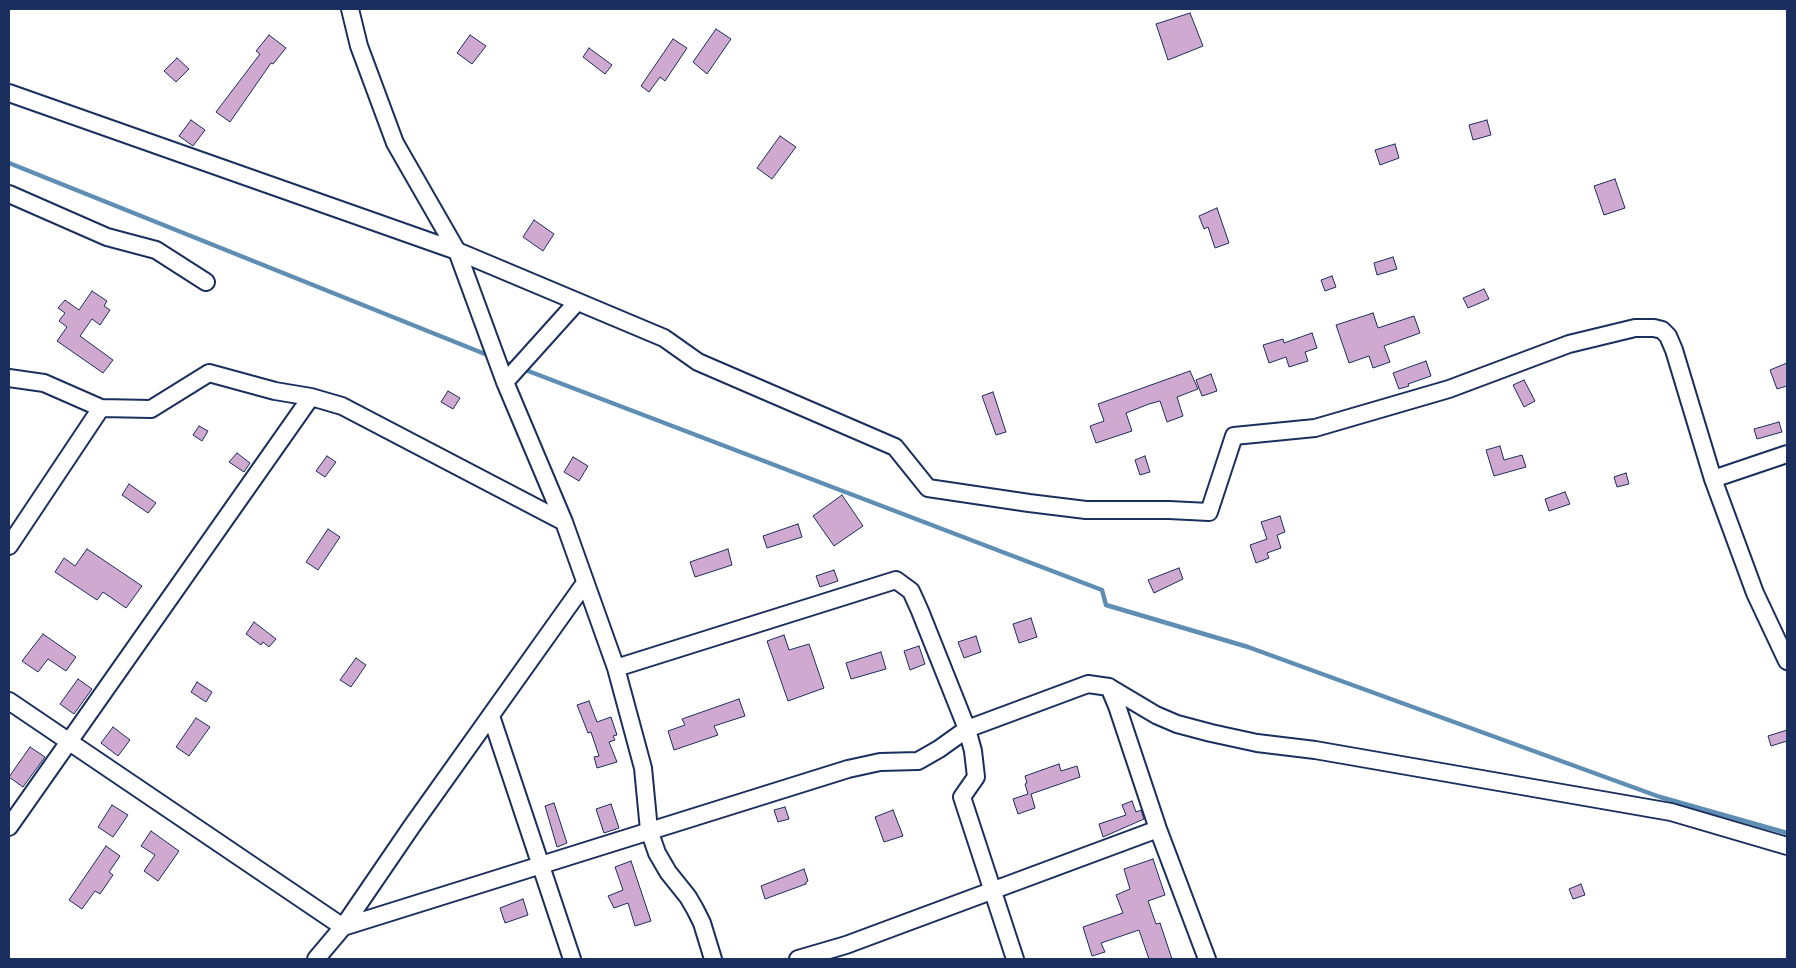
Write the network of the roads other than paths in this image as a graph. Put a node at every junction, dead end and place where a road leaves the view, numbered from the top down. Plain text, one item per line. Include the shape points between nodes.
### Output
1 (350, 9) edge
2 (9, 93) edge
3 (9, 194) edge
4 (457, 252) junction
5 (206, 282) dead end
6 (577, 302) junction
7 (9, 378) edge
8 (505, 382) junction
9 (311, 398) junction
10 (101, 408) junction
11 (1787, 454) edge
12 (1713, 479) junction
13 (564, 522) junction
14 (9, 546) edge
15 (585, 583) junction
16 (1787, 661) edge
17 (616, 668) junction
18 (1109, 687) junction
19 (9, 701) edge
20 (491, 716) junction
21 (967, 729) junction
22 (69, 742) junction
23 (9, 827) edge
24 (1158, 829) junction
25 (649, 830) junction
26 (1787, 846) edge
27 (541, 865) junction
28 (992, 891) junction
29 (343, 926) junction
30 (316, 959) edge
31 (572, 959) edge
32 (713, 959) edge
33 (798, 959) edge
34 (1016, 959) edge
35 (1207, 959) edge

1 - 4 street via 359,46 395,143
2 - 4 street
3 - 5 street via 107,237 156,250
4 - 6 street
4 - 8 street
6 - 8 street
6 - 12 street via 664,338 698,362 895,446 928,488 1086,510 1209,512 1234,436 1315,428 1449,389 1569,344 1635,328 1654,328 1668,336 1674,350
7 - 10 street via 44,383
8 - 13 street
9 - 10 street via 209,373 151,409
9 - 13 street via 342,406
9 - 22 street
10 - 14 street
11 - 12 street
12 - 16 street via 1755,593
13 - 15 street
15 - 17 street
15 - 20 street
17 - 21 street via 896,580 911,591
17 - 25 street via 643,768
18 - 21 street via 1088,684
18 - 24 street
18 - 26 street via 1177,724 1211,733 1671,812
19 - 22 street
20 - 27 street
20 - 29 street
21 - 25 street via 918,761 880,762 848,769
21 - 28 street via 976,777 962,797
22 - 23 street
22 - 29 street
24 - 28 street
24 - 35 street
25 - 27 street
25 - 32 street via 657,853 702,922
27 - 29 street
27 - 31 street
28 - 33 street
28 - 34 street
29 - 30 street

